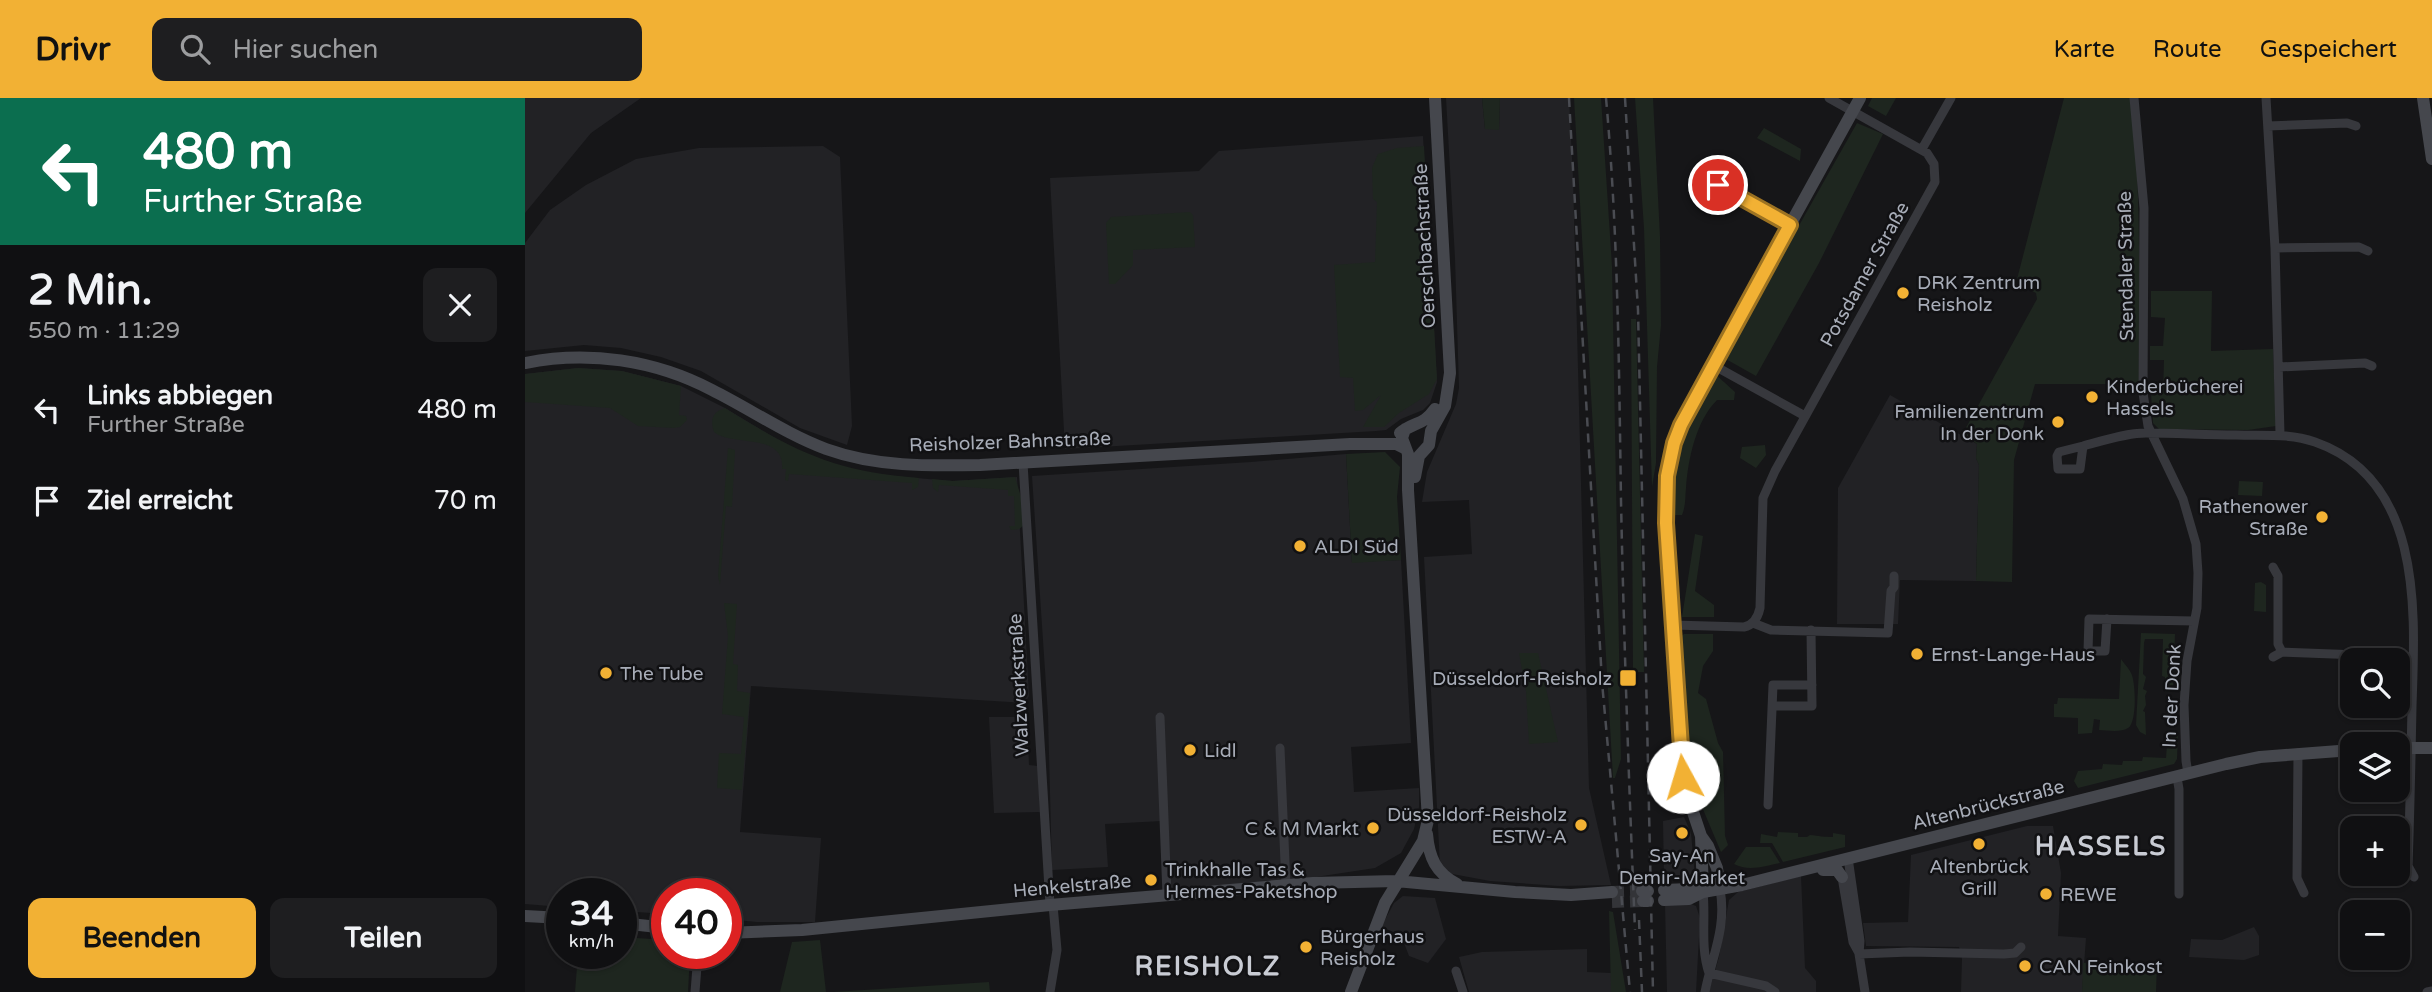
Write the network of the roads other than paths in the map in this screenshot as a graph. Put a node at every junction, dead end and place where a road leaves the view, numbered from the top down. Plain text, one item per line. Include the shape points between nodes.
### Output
1 (1435, 98) edge
2 (1829, 98) edge
3 (1860, 98) edge
4 (1951, 98) edge
5 (2134, 98) edge
6 (2266, 98) edge
7 (2423, 98) edge
8 (1853, 111) junction
9 (2268, 126) junction
10 (2356, 126) dead end
11 (1922, 149) junction
12 (2432, 159) edge
13 (1718, 185) dead end
14 (1790, 225) junction
15 (2275, 248) junction
16 (2368, 251) dead end
17 (525, 363) edge
18 (1713, 365) junction
19 (2372, 366) dead end
20 (2279, 367) junction
21 (1447, 391) junction
22 (1805, 416) junction
23 (1411, 427) junction
24 (2151, 433) junction
25 (2280, 434) junction
26 (1430, 435) junction
27 (1350, 444) junction
28 (2083, 446) dead end
29 (1405, 449) junction
30 (1423, 451) junction
31 (1023, 463) junction
32 (1410, 510) junction
33 (2273, 567) dead end
34 (1894, 576) dead end
35 (2107, 619) dead end
36 (2194, 621) junction
37 (1753, 623) junction
38 (1673, 625) junction
39 (1811, 630) junction
40 (2283, 652) junction
41 (2273, 657) dead end
42 (2413, 657) junction
43 (1812, 685) junction
44 (1772, 706) junction
45 (1160, 717) dead end
46 (1280, 748) dead end
47 (2412, 748) junction
48 (2432, 748) edge
49 (2340, 751) edge
50 (2298, 753) junction
51 (2183, 775) junction
52 (1768, 805) dead end
53 (1426, 830) junction
54 (1701, 836) junction
55 (1848, 858) junction
56 (1717, 868) junction
57 (1808, 868) junction
58 (1842, 877) joint
59 (2414, 877) dead end
60 (1396, 881) junction
61 (1286, 885) junction
62 (1742, 886) junction
63 (1464, 888) junction
64 (1720, 889) junction
65 (1703, 892) junction
66 (2304, 892) dead end
67 (2179, 894) dead end
68 (1167, 895) junction
69 (1664, 895) dead end
70 (1612, 897) tunnel mouth
71 (1051, 905) junction
72 (525, 916) edge
73 (546, 917) edge
74 (742, 932) edge
75 (2021, 947) dead end
76 (1859, 954) junction
77 (697, 969) edge
78 (1456, 971) dead end
79 (1709, 973) junction
80 (2432, 991) edge
81 (695, 992) edge
82 (1050, 992) edge
83 (1350, 992) edge
84 (1463, 992) edge
85 (1705, 992) edge
86 (1775, 992) edge
87 (1865, 992) edge
88 (2427, 992) edge

1 - 21 street, Oerschbachstraße via 1450,366
2 - 8 street
3 - 8 street
4 - 11 street
5 - 24 street, Stendaler Straße via 2144,208 2143,393
6 - 9 street
7 - 12 street
8 - 11 street
8 - 14 street
9 - 10 street
9 - 15 street
11 - 22 street, Potsdamer Straße via 1934,164 1932,189
13 - 14 street
14 - 18 street
15 - 16 street via 2359,247
15 - 20 street
17 - 31 street, Reisholzer Bahnstraße via 578,357 654,367 711,389 805,440 860,458 926,466
18 - 22 street
18 - 38 street via 1681,425 1667,476
19 - 20 street
20 - 25 street
21 - 23 street via 1428,418
21 - 26 street, Oerschbachstraße
22 - 37 street, Potsdamer Straße via 1763,498 1760,608
23 - 26 street via 1426,428
23 - 27 street, Reisholzer Bahnstraße
23 - 29 street via 1402,438
24 - 25 street
24 - 28 street
24 - 36 street, In der Donk via 2193,530 2198,573
25 - 42 street via 2316,442 2342,455 2384,497 2410,571
26 - 30 street
27 - 29 street, Reisholzer Bahnstraße via 1396,444
27 - 31 street, Reisholzer Bahnstraße
29 - 30 street, Reisholzer Bahnstraße via 1416,454
29 - 32 street
30 - 32 street
31 - 71 street, Walzwerkstraße
32 - 53 street
33 - 40 street via 2278,576 2278,644
34 - 39 street via 1888,633
35 - 36 street, In der Donk
36 - 51 street, In der Donk via 2187,661
37 - 38 street via 1738,628
37 - 39 street via 1771,630
38 - 54 street via 1683,777
39 - 43 street
40 - 41 street
40 - 42 street
42 - 47 street
43 - 44 street via 1773,685
43 - 44 street via 1812,706
44 - 52 street
45 - 68 street
46 - 61 street
47 - 48 street
47 - 59 street via 2408,866
49 - 50 street, Altenbrückstraße
50 - 51 street, Altenbrückstraße
50 - 66 street via 2297,878
51 - 55 street, Altenbrückstraße
51 - 67 street via 2179,789
53 - 60 street
53 - 63 street via 1438,871
54 - 56 street
54 - 65 street
55 - 57 street, Altenbrückstraße
55 - 76 street
56 - 62 street
56 - 64 street
57 - 58 street, Altenbrückstraße via 1833,869
57 - 62 street, Altenbrückstraße
58 - 76 street
60 - 61 street, Henkelstraße
60 - 63 street, Henkelstraße
60 - 83 street
61 - 68 street, Henkelstraße
62 - 64 street, Altenbrückstraße
63 - 70 street, Henkelstraße
64 - 65 street, Altenbrückstraße
64 - 79 street via 1720,932
65 - 69 street via 1689,889
65 - 79 street
68 - 71 street, Henkelstraße
71 - 74 street, Henkelstraße
71 - 82 street, Walzwerkstraße via 1057,950
72 - 73 street
75 - 76 street via 2004,954
76 - 87 street
77 - 81 street
78 - 84 street
79 - 85 street
79 - 86 street
80 - 88 street

